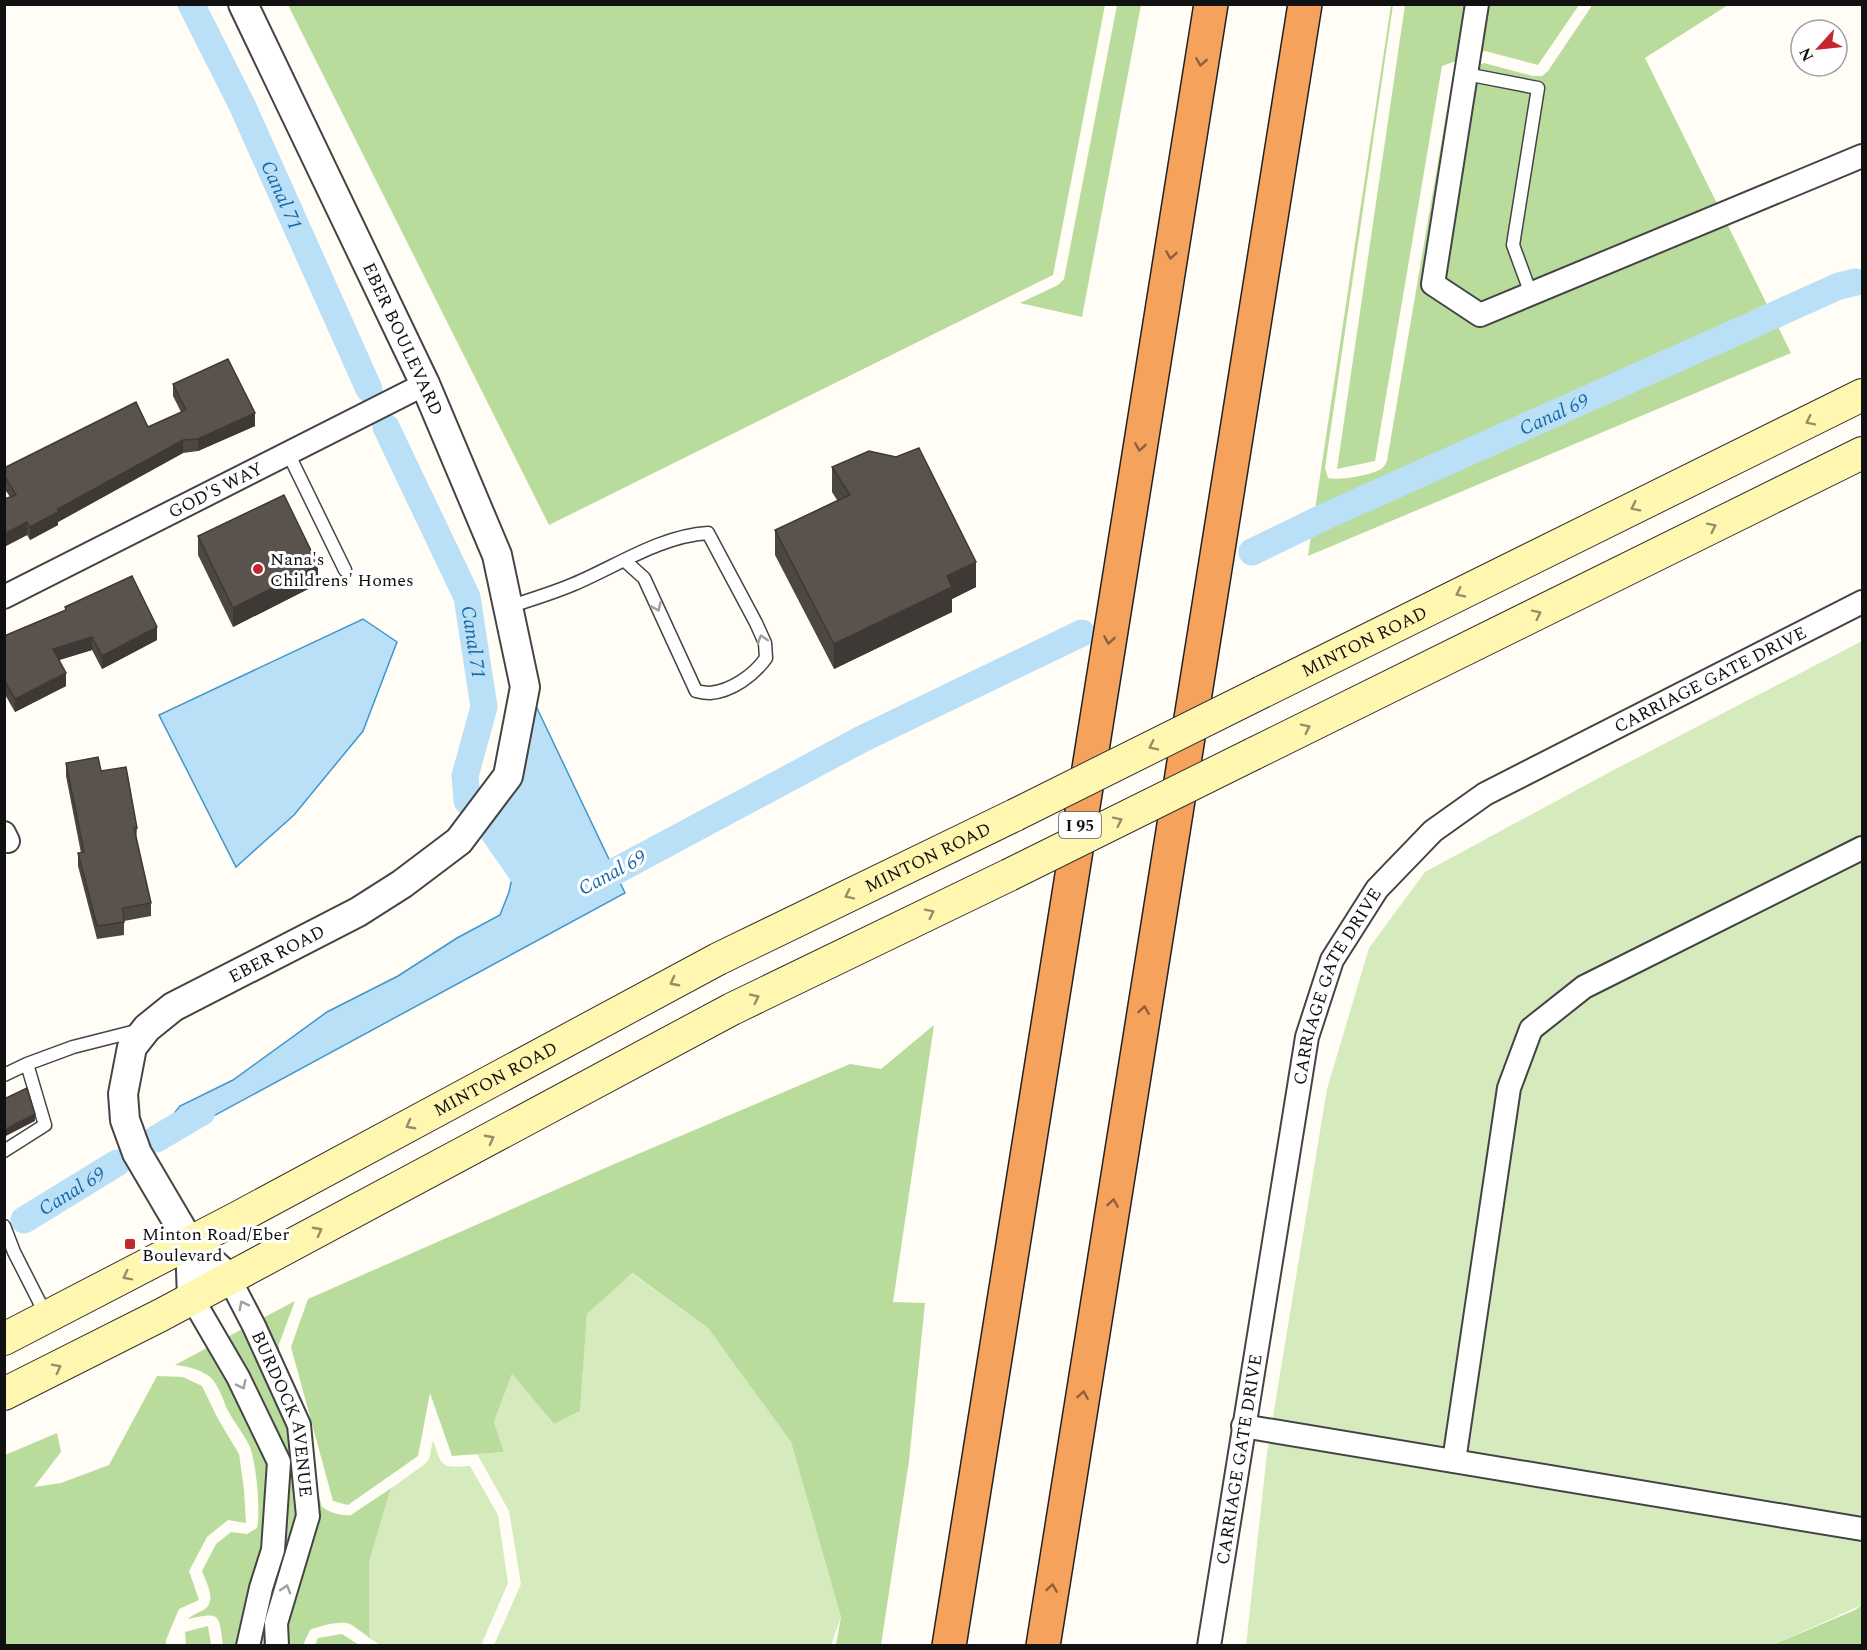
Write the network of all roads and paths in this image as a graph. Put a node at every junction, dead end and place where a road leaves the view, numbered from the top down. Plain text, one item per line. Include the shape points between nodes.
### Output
1 (243, 4) edge
2 (1211, 4) edge
3 (1305, 4) edge
4 (1477, 4) edge
5 (1466, 74) junction
6 (1863, 156) edge
7 (1531, 294) junction
8 (425, 384) junction
9 (1863, 395) edge
10 (288, 453) junction
11 (1863, 453) edge
12 (624, 560) junction
13 (345, 570) dead end
14 (4, 597) edge
15 (1863, 602) edge
16 (508, 608) junction
17 (525, 687) joint
18 (1863, 848) edge
19 (147, 1028) junction
20 (27, 1064) junction
21 (4, 1075) edge
22 (4, 1151) edge
23 (4, 1226) edge
24 (190, 1243) junction
25 (229, 1278) junction
26 (192, 1298) junction
27 (47, 1317) junction
28 (4, 1339) edge
29 (4, 1394) edge
30 (1244, 1426) junction
31 (1454, 1461) junction
32 (1863, 1529) edge
33 (273, 1550) junction
34 (296, 1557) junction
35 (248, 1646) edge
36 (277, 1646) edge
37 (949, 1646) edge
38 (1043, 1646) edge
39 (1209, 1646) edge

1 - 8 street, EBER BOULEVARD
2 -> 37 highway, I 95
38 -> 3 highway
4 - 5 street
5 - 7 lane via 1538,88 1513,245
5 - 7 street via 1433,284 1480,315
6 - 7 street
8 - 10 street, GOD'S WAY
8 - 16 street, EBER BOULEVARD via 497,555
9 -> 24 main road, MINTON ROAD, bridge via 718,959
10 - 13 lane
10 - 14 street, GOD'S WAY
25 -> 11 main road, bridge via 732,1009
12 -> 12 lane via 644,578 696,691 711,693 729,688 756,672 766,658 765,643 708,533 687,534
12 - 16 lane via 574,584
15 - 30 street, CARRIAGE GATE DRIVE via 1485,794 1433,831 1377,889 1332,960 1307,1037
16 - 17 street, EBER BOULEVARD
17 - 19 street, EBER ROAD via 508,776 459,841 358,912 173,1007
18 - 31 street via 1584,987 1531,1029 1509,1088
19 - 20 lane via 73,1047
19 - 24 street, EBER ROAD via 132,1047 123,1094 125,1120 138,1154
20 - 21 lane
20 - 22 lane via 45,1125
23 - 27 lane
24 - 25 street, EBER ROAD
24 - 26 street, EBER ROAD
24 -> 27 main road, MINTON ROAD
25 - 26 main road
34 -> 25 street, BURDOCK AVENUE via 308,1516 299,1425
29 -> 26 main road
26 -> 33 street, BURDOCK AVENUE via 238,1377 279,1462
27 - 28 main road, MINTON ROAD
30 - 31 street
30 - 39 street, CARRIAGE GATE DRIVE
31 - 32 street
33 - 34 street
33 - 35 street, BURDOCK AVENUE
36 -> 34 street, BURDOCK AVENUE via 276,1623

